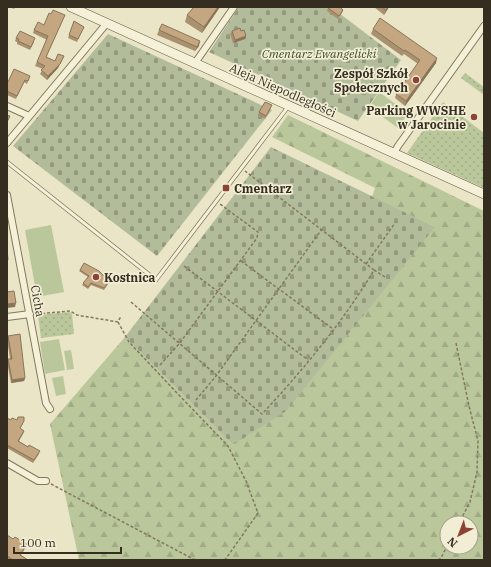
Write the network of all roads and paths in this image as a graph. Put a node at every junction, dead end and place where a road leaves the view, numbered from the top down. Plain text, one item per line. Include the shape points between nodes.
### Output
1 (71, 7) edge
2 (234, 7) edge
3 (108, 23) junction
4 (484, 26) edge
5 (195, 63) junction
6 (7, 106) edge
7 (289, 106) junction
8 (29, 116) junction
9 (7, 143) edge
10 (394, 153) junction
11 (7, 162) edge
12 (242, 168) junction
13 (484, 194) edge
14 (7, 195) edge
15 (216, 201) junction
16 (395, 223) dead end
17 (322, 229) junction
18 (240, 261) junction
19 (366, 264) junction
20 (184, 266) dead end
21 (374, 270) junction
22 (385, 277) dead end
23 (279, 289) junction
24 (218, 291) junction
25 (131, 302) dead end
26 (33, 314) junction
27 (121, 316) dead end
28 (7, 317) edge
29 (256, 321) junction
30 (118, 322) junction
31 (333, 329) junction
32 (456, 343) dead end
33 (179, 344) junction
34 (309, 360) junction
35 (160, 365) dead end
36 (216, 376) junction
37 (196, 400) dead end
38 (50, 409) dead end
39 (7, 463) edge
40 (46, 482) joint
41 (463, 515) edge
42 (195, 560) edge
43 (225, 560) edge

1 - 3 main road, Aleja Niepodległości
2 - 5 street
3 - 5 main road, Aleja Niepodległości
3 - 8 street
4 - 10 street
5 - 7 main road, Aleja Niepodległości
6 - 8 street
7 - 10 main road, Aleja Niepodległości
7 - 12 lane
8 - 9 street
10 - 13 main road, Aleja Niepodległości
11 - 15 lane via 156,280
12 - 15 lane
12 - 17 path
14 - 26 street, Cicha
15 - 18 path via 258,232 258,238
16 - 19 path
17 - 19 path
17 - 23 path
18 - 23 path
18 - 24 path
19 - 21 path
20 - 24 path
21 - 22 path
21 - 31 path
23 - 29 path
23 - 31 path
24 - 29 path
24 - 33 path
25 - 33 path
26 - 28 street
26 - 30 path via 70,311 77,315
26 - 38 street, Cicha via 46,403
27 - 30 path
29 - 34 path
29 - 36 path
30 - 43 path via 129,342 228,446 246,482 258,513
31 - 34 path
32 - 41 path via 478,441 477,472 470,502
33 - 35 path
33 - 36 path
34 - 36 path via 262,414
36 - 37 path
39 - 40 street via 38,481
40 - 42 path

